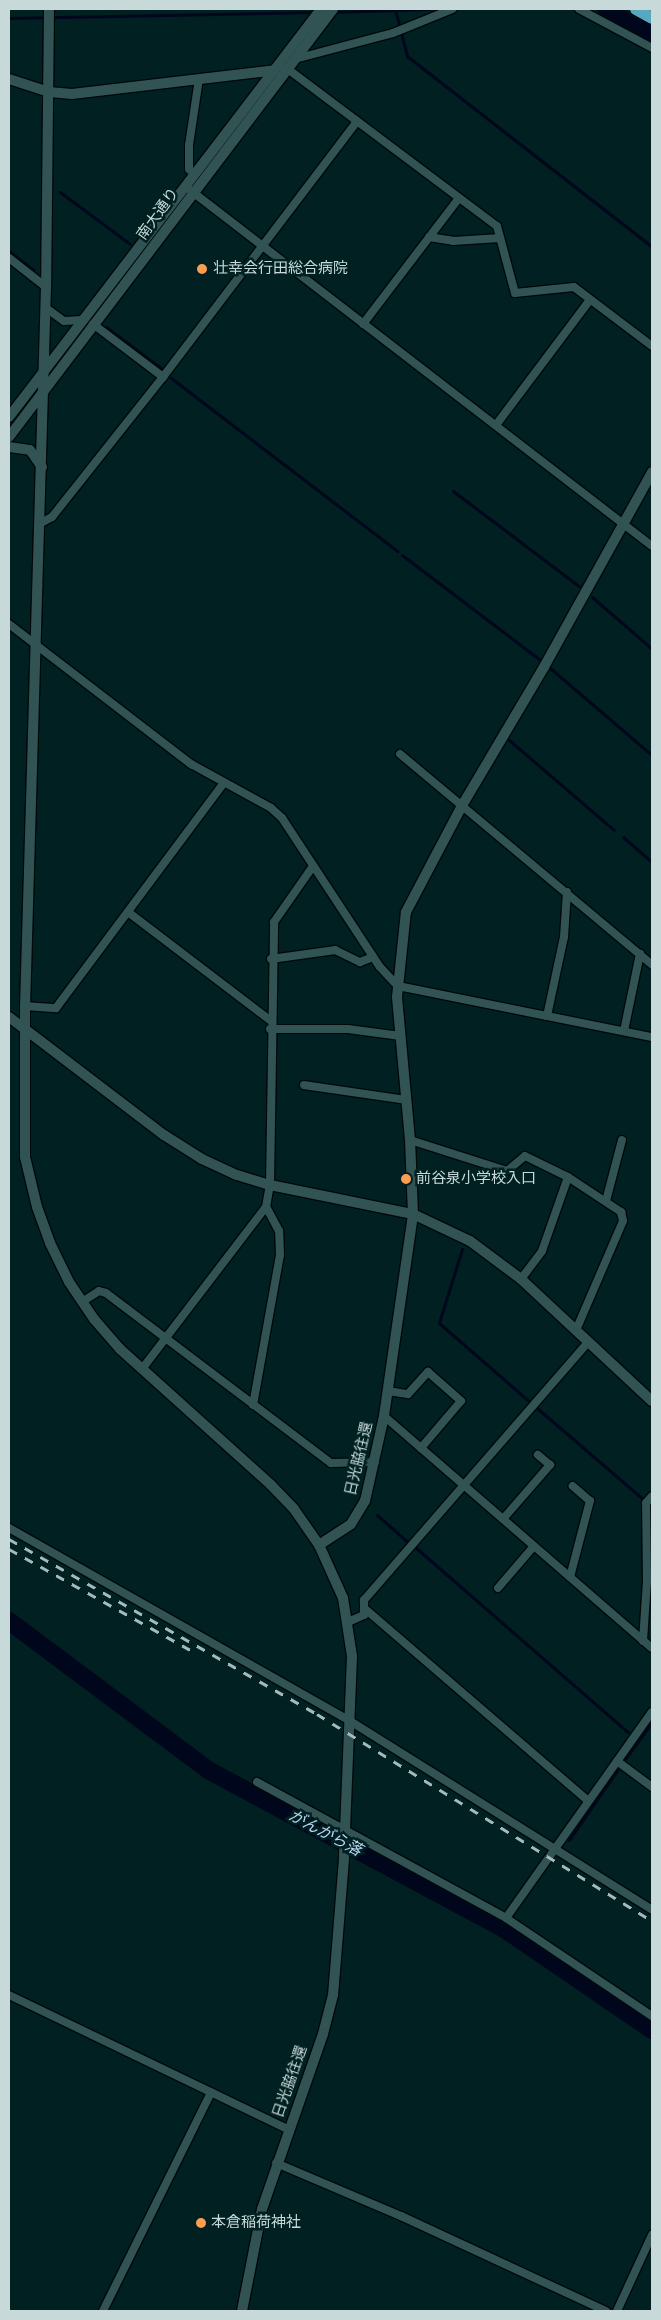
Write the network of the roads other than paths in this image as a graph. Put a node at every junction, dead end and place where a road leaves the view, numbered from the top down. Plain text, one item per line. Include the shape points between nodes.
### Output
1 (333, 9) edge
2 (452, 9) edge
3 (580, 9) edge
4 (636, 9) edge
5 (49, 10) edge
6 (324, 13) edge
7 (652, 18) edge
8 (652, 48) edge
9 (295, 59) junction
10 (275, 70) junction
11 (289, 70) junction
12 (9, 79) edge
13 (199, 79) junction
14 (49, 92) junction
15 (357, 121) junction
16 (194, 174) junction
17 (189, 189) junction
18 (459, 198) junction
19 (429, 237) junction
20 (500, 238) junction
21 (262, 247) junction
22 (9, 258) edge
23 (46, 287) junction
24 (590, 300) junction
25 (46, 308) junction
26 (82, 320) junction
27 (93, 324) junction
28 (363, 324) junction
29 (652, 346) edge
30 (44, 369) junction
31 (163, 377) junction
32 (44, 390) junction
33 (9, 417) edge
34 (496, 425) junction
35 (9, 437) edge
36 (9, 447) edge
37 (42, 467) junction
38 (652, 472) edge
39 (624, 522) junction
40 (41, 523) junction
41 (652, 546) edge
42 (9, 624) edge
43 (37, 646) junction
44 (400, 754) dead end
45 (223, 784) junction
46 (463, 804) junction
47 (313, 866) junction
48 (567, 892) junction
49 (128, 912) junction
50 (640, 954) junction
51 (373, 957) junction
52 (272, 959) junction
53 (652, 965) edge
54 (398, 986) junction
55 (26, 1006) junction
56 (548, 1016) junction
57 (9, 1017) edge
58 (270, 1020) junction
59 (270, 1029) junction
60 (25, 1030) junction
61 (624, 1031) junction
62 (401, 1036) junction
63 (652, 1037) edge
64 (304, 1085) dead end
65 (407, 1100) junction
66 (410, 1140) junction
67 (622, 1140) dead end
68 (568, 1177) junction
69 (270, 1185) junction
70 (606, 1202) junction
71 (266, 1207) junction
72 (413, 1214) junction
73 (521, 1279) junction
74 (82, 1302) junction
75 (576, 1330) junction
76 (166, 1338) junction
77 (588, 1342) junction
78 (142, 1369) junction
79 (388, 1391) junction
80 (652, 1401) edge
81 (253, 1405) junction
82 (384, 1416) junction
83 (421, 1448) junction
84 (538, 1455) dead end
85 (375, 1462) junction
86 (464, 1485) junction
87 (573, 1486) dead end
88 (652, 1496) edge
89 (503, 1519) junction
90 (9, 1528) edge
91 (319, 1545) junction
92 (534, 1546) junction
93 (570, 1577) junction
94 (498, 1588) dead end
95 (364, 1608) junction
96 (348, 1622) junction
97 (643, 1641) junction
98 (652, 1648) edge
99 (652, 1712) edge
100 (350, 1721) junction
101 (617, 1760) junction
102 (257, 1782) dead end
103 (652, 1787) edge
104 (587, 1800) junction
105 (345, 1831) junction
106 (555, 1848) junction
107 (652, 1910) edge
108 (506, 1918) junction
109 (9, 1996) edge
110 (652, 2016) edge
111 (211, 2092) junction
112 (289, 2130) junction
113 (276, 2163) junction
114 (652, 2235) edge
115 (102, 2311) edge
116 (242, 2311) edge
117 (606, 2311) edge
118 (617, 2311) edge

1 - 6 street, 南大通り
2 - 9 street via 394,32
3 - 8 street
4 - 7 highway
5 - 14 street
6 - 9 street, 南大通り
6 - 10 street, 南大通り via 314,18
9 - 11 street, 南大通り
10 - 11 street
10 - 13 street
10 - 16 street, 南大通り
11 - 15 street
11 - 17 street, 南大通り
12 - 14 street
13 - 14 street via 72,94
13 - 16 street via 189,145 189,168
14 - 23 street
15 - 18 street
15 - 21 street
16 - 17 street, 南大通り
17 - 21 street
17 - 26 street, 南大通り
17 - 27 street, 南大通り
18 - 19 street
18 - 20 street via 497,226
19 - 20 street via 453,241
19 - 28 street
20 - 24 street via 515,293 574,287
21 - 28 street
21 - 31 street
22 - 23 street
23 - 25 street
24 - 29 street
24 - 34 street
25 - 26 street via 64,321
25 - 30 street
26 - 30 street, 南大通り
27 - 31 street
27 - 32 street, 南大通り
28 - 34 street
30 - 32 street
30 - 33 street, 南大通り
31 - 40 street via 52,517
32 - 35 street, 南大通り
32 - 37 street
34 - 39 street
36 - 37 street via 30,450
37 - 40 street
38 - 39 street, 日光脇往還
39 - 41 street
39 - 46 street, 日光脇往還
40 - 43 street
42 - 43 street
43 - 45 street via 191,764
43 - 55 street
44 - 46 street
45 - 47 street via 271,808 282,818
45 - 49 street
46 - 48 street
46 - 54 street, 日光脇往還 via 406,912
47 - 51 street
47 - 52 street via 274,922
48 - 50 street
48 - 56 street via 564,937
49 - 55 street via 56,1008
49 - 58 street
50 - 53 street
50 - 61 street
51 - 52 street via 360,962 335,950
51 - 54 street
52 - 58 street
54 - 56 street
54 - 62 street, 日光脇往還
55 - 60 street
56 - 61 street
57 - 60 street
58 - 59 street
59 - 62 street via 348,1029
59 - 69 street
60 - 69 street via 164,1135 219,1167
60 - 74 street via 26,1157 31,1186 50,1243
61 - 63 street
62 - 65 street, 日光脇往還
64 - 65 street
65 - 66 street, 日光脇往還
66 - 68 street via 507,1171 525,1156
66 - 72 street, 日光脇往還
67 - 70 street
68 - 70 street
68 - 73 street via 542,1251
69 - 71 street
69 - 72 street
70 - 75 street via 621,1212 623,1221
71 - 76 street
71 - 81 street via 279,1231 280,1255
72 - 73 street via 470,1241
72 - 79 street, 日光脇往還
73 - 75 street
74 - 76 street via 99,1290 106,1293
74 - 78 street via 105,1333
75 - 77 street
76 - 78 street
76 - 81 street
77 - 80 street
77 - 86 street
78 - 91 street via 271,1486 294,1509
79 - 82 street, 日光脇往還
79 - 83 street via 408,1394 428,1372 461,1401
81 - 85 street via 331,1463
82 - 83 street
82 - 85 street, 日光脇往還
83 - 86 street
84 - 89 street via 550,1465
85 - 91 street, 日光脇往還 via 365,1501 356,1519
86 - 89 street
86 - 95 street via 364,1600
87 - 93 street via 590,1501
88 - 97 street via 646,1503 647,1580
89 - 92 street
90 - 100 street
91 - 96 street via 335,1576
92 - 93 street
92 - 94 street
93 - 97 street
95 - 96 street via 364,1615
95 - 104 street
96 - 100 street via 352,1656
97 - 98 street
99 - 101 street
100 - 105 street
100 - 106 street
101 - 103 street
101 - 104 street
102 - 105 street
104 - 106 street
105 - 108 street
105 - 112 street, 日光脇往還 via 332,1995 323,2034
106 - 107 street
106 - 108 street
108 - 110 street via 587,1969
109 - 111 street
111 - 112 street
111 - 115 street
112 - 113 street, 日光脇往還
113 - 116 street, 日光脇往還 via 262,2209
113 - 117 street via 401,2216
114 - 118 street

